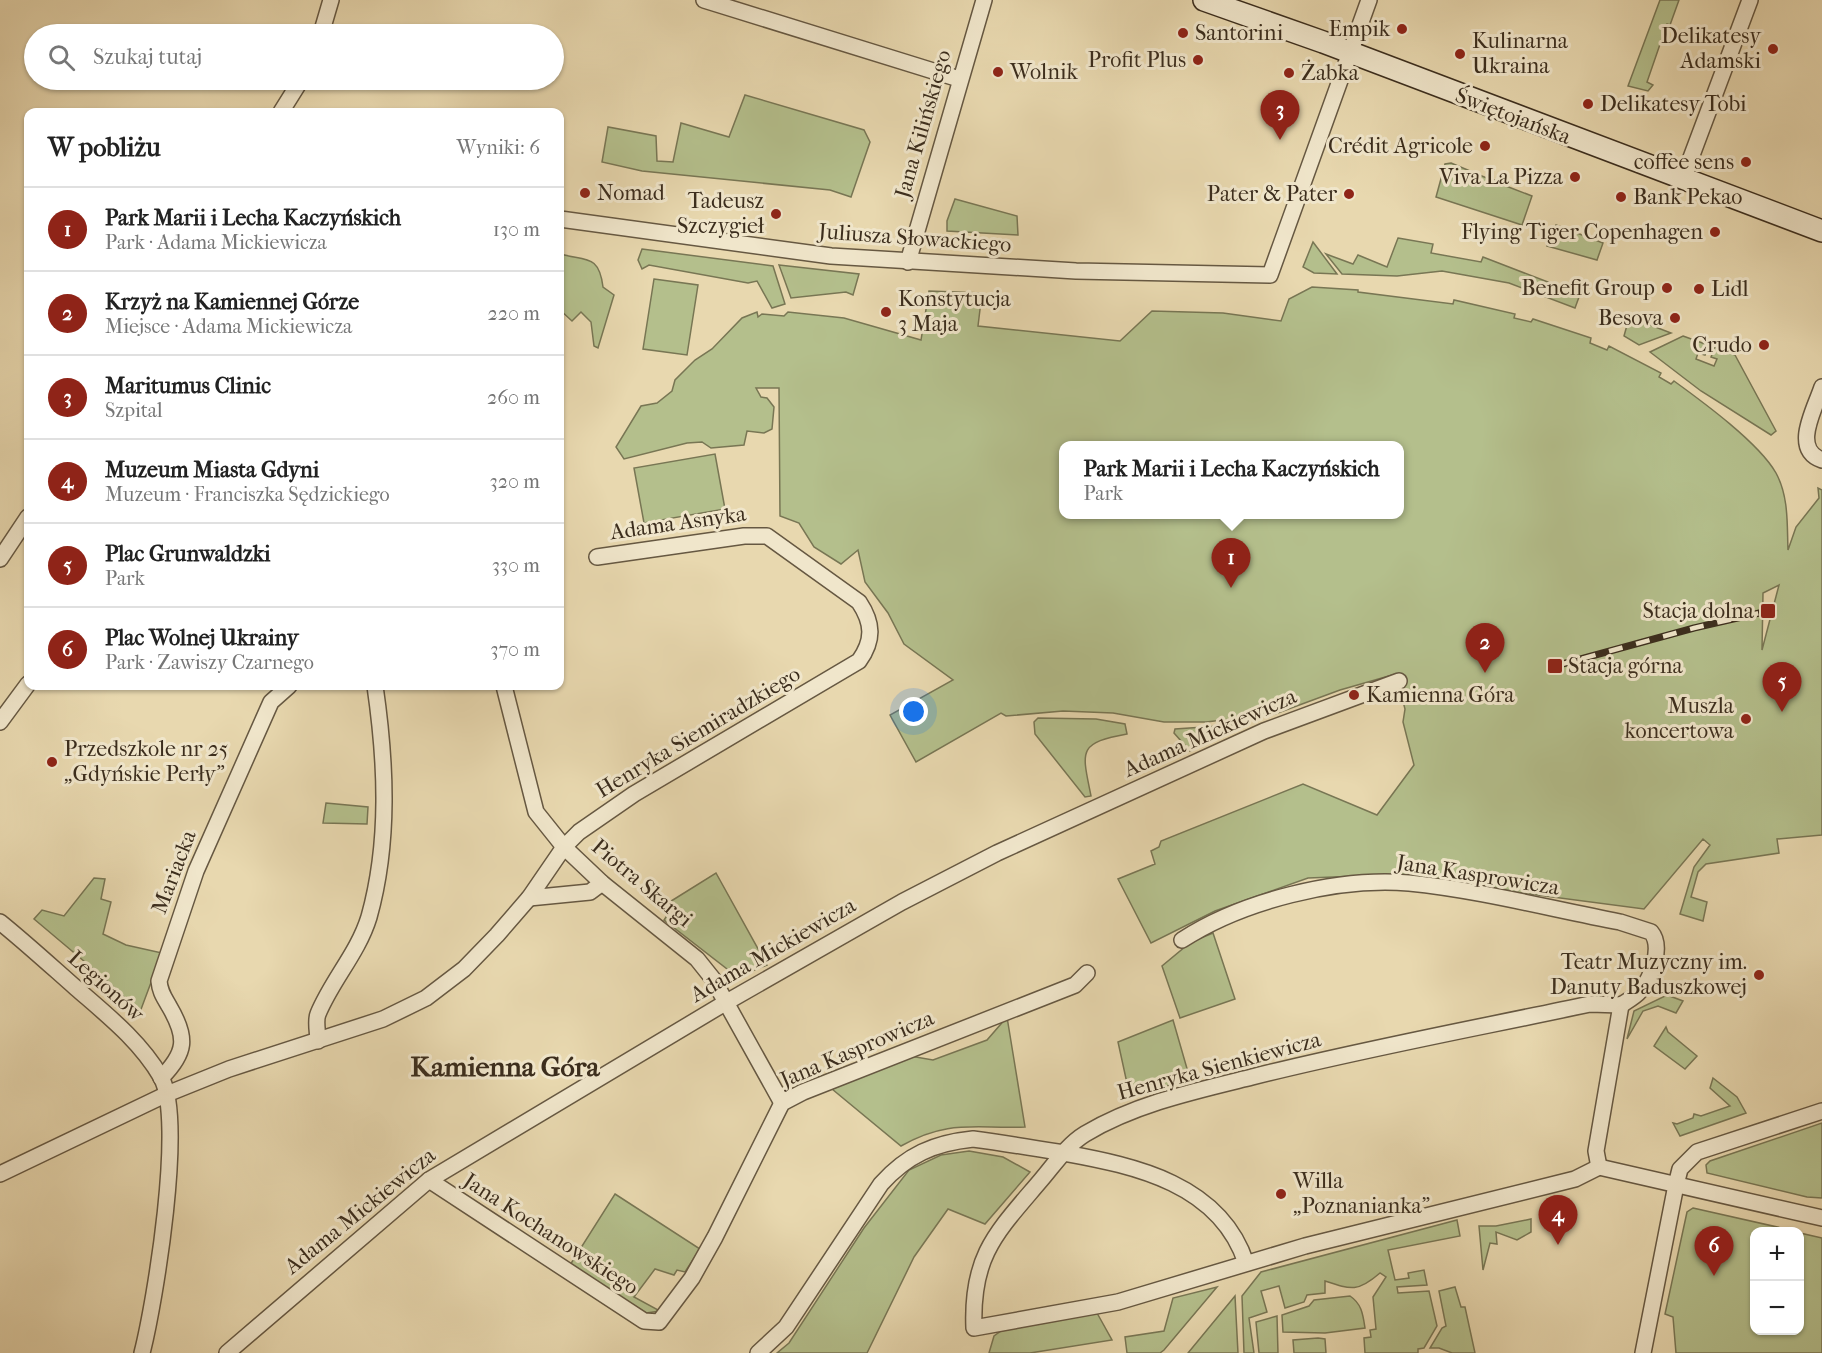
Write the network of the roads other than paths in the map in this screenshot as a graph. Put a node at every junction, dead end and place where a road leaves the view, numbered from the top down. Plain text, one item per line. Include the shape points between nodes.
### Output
1 (331, 0) edge
2 (704, 0) edge
3 (984, 0) edge
4 (1204, 0) edge
5 (1369, 0) edge
6 (1750, 0) edge
7 (324, 24) edge
8 (1350, 52) junction
9 (959, 79) junction
10 (295, 90) edge
11 (284, 108) edge
12 (1683, 179) junction
13 (564, 220) edge
14 (1822, 231) edge
15 (908, 262) junction
16 (1822, 387) edge
17 (1816, 457) edge
18 (24, 523) edge
19 (597, 557) dead end
20 (0, 559) edge
21 (859, 661) joint
22 (1399, 681) dead end
23 (24, 689) edge
24 (284, 690) edge
25 (376, 690) edge
26 (505, 690) edge
27 (0, 722) edge
28 (564, 847) junction
29 (603, 883) junction
30 (529, 898) junction
31 (0, 922) edge
32 (1182, 940) dead end
33 (1087, 974) dead end
34 (725, 1003) junction
35 (1620, 1005) junction
36 (318, 1041) junction
37 (161, 1078) junction
38 (167, 1095) junction
39 (782, 1103) junction
40 (1822, 1111) edge
41 (1064, 1153) junction
42 (1599, 1167) junction
43 (0, 1174) edge
44 (429, 1180) junction
45 (1676, 1185) junction
46 (1822, 1218) edge
47 (1246, 1263) junction
48 (650, 1323) joint
49 (142, 1353) edge
50 (226, 1353) edge
51 (758, 1353) edge
52 (1644, 1353) edge

1 - 7 street
2 - 9 street
3 - 9 street, Jana Kilińskiego
4 - 8 street, Świętojańska
5 - 8 street
6 - 12 street
8 - 12 street, Świętojańska
8 - 15 street, Juliusza Słowackiego via 1269,275
9 - 15 street, Jana Kilińskiego
10 - 11 street
12 - 14 street, Świętojańska
13 - 15 street, Juliusza Słowackiego via 831,256
16 - 17 street via 1807,431 1806,446
18 - 20 street
19 - 21 street, Adama Asnyka via 767,536 859,602 872,630
21 - 28 street, Henryka Siemiradzkiego via 634,794
22 - 34 street, Adama Mickiewicza via 1264,731 997,853
23 - 27 street
24 - 37 street, Mariacka via 271,702 196,871 159,981 182,1042 179,1058
25 - 36 street via 384,786 384,828 377,880 359,943 317,1016
26 - 28 street, Piotra Skargi via 536,812
28 - 29 street, Piotra Skargi
28 - 30 street, Henryka Siemiradzkiego
29 - 30 street via 590,892
29 - 34 street, Piotra Skargi via 697,959
30 - 36 street, Henryka Siemiradzkiego via 464,969 426,998 383,1019
31 - 37 street, Legionów via 125,1031
32 - 35 street, Jana Kasprowicza via 1199,929 1288,896 1367,883 1409,883 1620,922 1651,932 1657,949 1646,982
33 - 39 street, Jana Kasprowicza via 1075,985
34 - 39 street, Piotra Skargi
34 - 44 street, Adama Mickiewicza
35 - 41 street, Henryka Sienkiewicza via 1590,1004 1196,1091 1118,1116 1082,1136
35 - 42 street via 1596,1151
36 - 38 street, Henryka Siemiradzkiego via 229,1069
37 - 38 street, Legionów
38 - 43 street, Henryka Siemiradzkiego
38 - 49 street, Legionów via 171,1140 155,1291
39 - 48 street, Jana Kasprowicza via 692,1278 663,1318
40 - 45 street via 1697,1152 1680,1169
41 - 47 street via 1137,1168 1193,1194 1225,1224
41 - 47 street, Henryka Sienkiewicza via 993,1237 973,1298 974,1328 1118,1302
41 - 51 street via 973,1139 930,1147 911,1156 880,1184 786,1327
42 - 45 street
42 - 47 street via 1575,1179
44 - 48 street, Jana Kochanowskiego
44 - 50 street, Adama Mickiewicza
45 - 46 street
45 - 52 street

